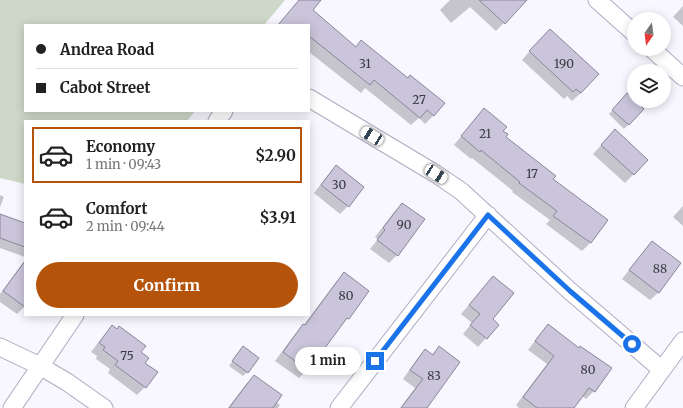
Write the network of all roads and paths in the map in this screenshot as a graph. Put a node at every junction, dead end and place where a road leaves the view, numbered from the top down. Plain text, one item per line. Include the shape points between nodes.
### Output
1 (597, 0) edge
2 (627, 27) edge
3 (660, 56) edge
4 (683, 77) edge
5 (310, 99) edge
6 (223, 112) edge
7 (217, 120) edge
8 (488, 215) junction
9 (74, 316) edge
10 (683, 341) edge
11 (0, 348) edge
12 (40, 366) junction
13 (662, 370) junction
14 (12, 408) edge
15 (104, 408) edge
16 (338, 408) edge
17 (634, 408) edge

1 - 2 street
3 - 4 street
5 - 8 street via 450,183
6 - 7 street
8 - 13 street via 570,291
8 - 16 street
9 - 12 street
10 - 13 street
11 - 12 street
12 - 14 street
12 - 15 street
13 - 17 street

